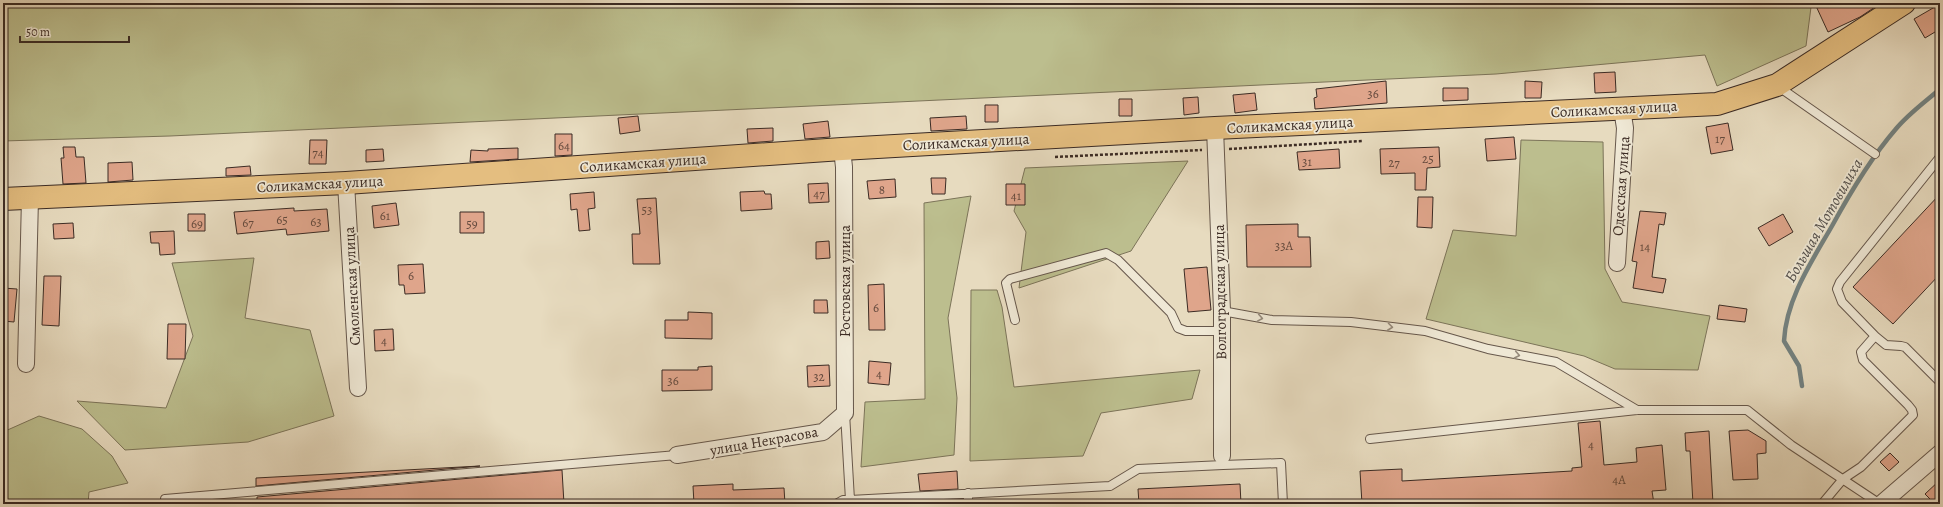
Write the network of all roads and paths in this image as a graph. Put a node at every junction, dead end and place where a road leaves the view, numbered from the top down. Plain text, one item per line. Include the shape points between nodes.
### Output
1 (1904, 3) edge
2 (1777, 85) junction
3 (1622, 109) junction
4 (1215, 128) junction
5 (842, 149) junction
6 (1875, 154) dead end
7 (1940, 157) edge
8 (346, 183) junction
9 (30, 198) junction
10 (3, 199) edge
11 (1617, 263) dead end
12 (1222, 311) junction
13 (1015, 320) dead end
14 (1222, 331) junction
15 (1875, 336) junction
16 (26, 364) dead end
17 (1940, 382) edge
18 (358, 388) dead end
19 (1637, 410) junction
20 (845, 413) junction
21 (1370, 438) dead end
22 (1940, 453) edge
23 (677, 455) joint
24 (1223, 460) junction
25 (1844, 479) junction
26 (968, 494) junction
27 (850, 500) junction
28 (905, 501) edge
29 (165, 504) edge
30 (836, 504) edge
31 (968, 504) edge
32 (1283, 504) edge
33 (1822, 504) edge
34 (1881, 504) edge

1 - 2 main road, Соликамская улица
2 - 3 main road, Соликамская улица via 1717,104
2 - 6 lane
3 - 4 main road, Соликамская улица
3 - 11 street, Одесская улица via 1625,128
4 - 5 main road, Соликамская улица
4 - 12 street, Волгоградская улица
5 - 8 main road, Соликамская улица
5 - 20 street, Ростовская улица
7 - 15 lane via 1837,289 1842,302
8 - 9 main road, Соликамская улица
8 - 18 street, Смоленская улица
9 - 10 main road, Соликамская улица
9 - 16 street
12 - 14 street, Волгоградская улица
12 -> 19 lane via 1272,320 1350,322 1425,331 1488,349 1556,362
13 - 14 lane via 1006,284 1010,279 1106,253 1118,260 1171,313 1178,328 1186,331
14 - 24 street, Волгоградская улица
15 - 17 lane via 1886,345 1905,348
15 - 25 lane via 1864,348 1861,356 1908,405 1913,415 1861,468
19 - 21 lane
19 - 25 lane via 1747,410 1791,445
20 - 23 street, улица Некрасова via 823,432
20 - 27 lane
22 - 34 street
23 - 29 lane via 165,499
24 - 26 lane via 1138,469 1110,486
24 - 32 lane via 1281,463
25 - 33 lane
25 - 34 lane
26 - 28 lane
26 - 31 lane
27 - 28 lane
27 - 30 lane

